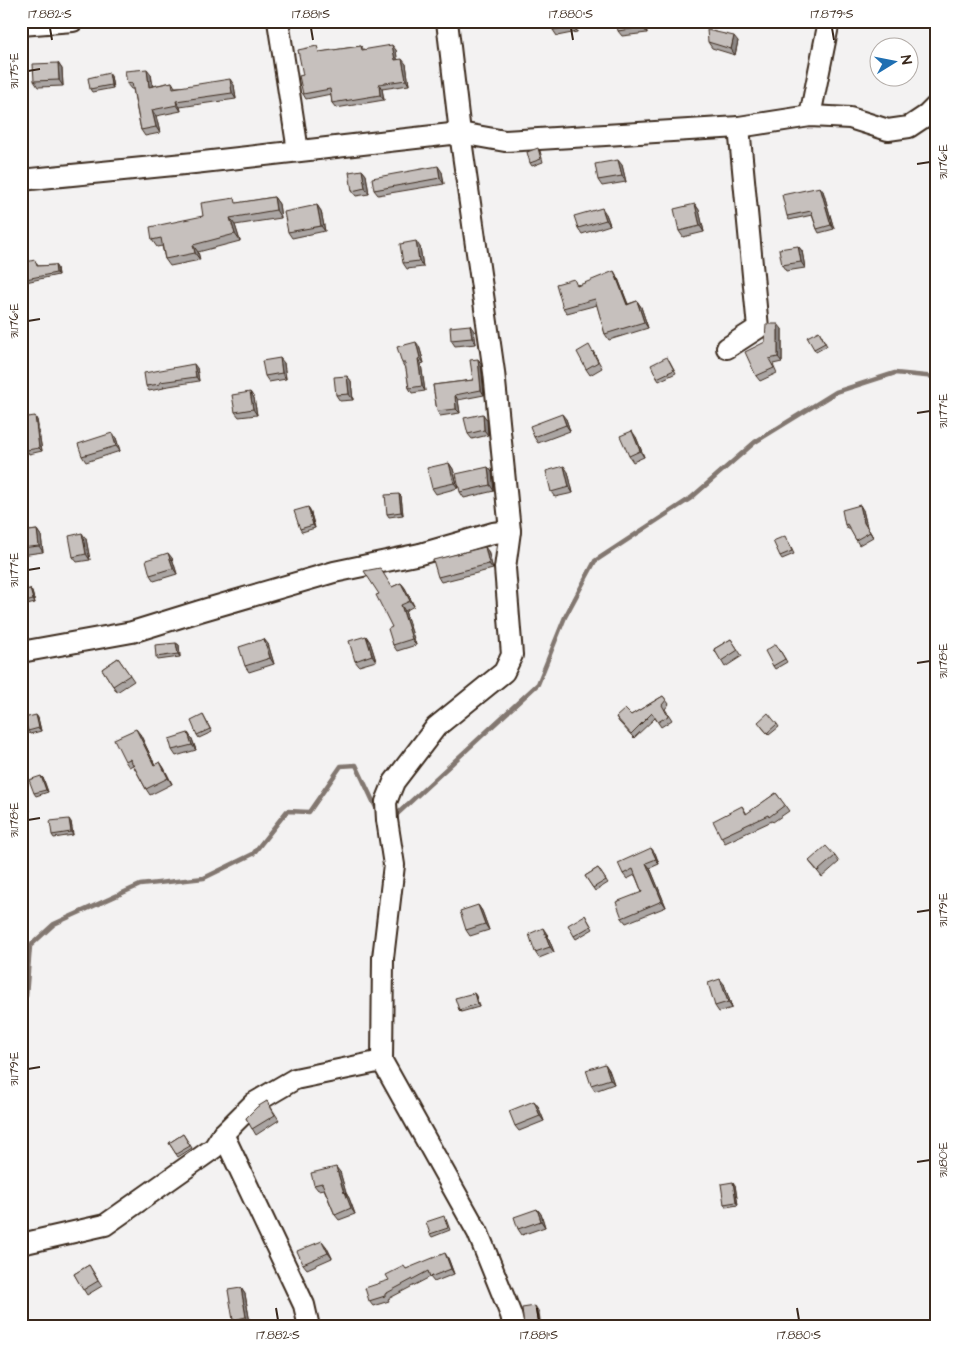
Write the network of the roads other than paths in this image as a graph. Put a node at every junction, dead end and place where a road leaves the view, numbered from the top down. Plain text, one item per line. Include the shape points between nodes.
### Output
1 (73, 21) edge
2 (278, 21) edge
3 (447, 21) edge
4 (829, 21) edge
5 (21, 25) edge
6 (936, 106) edge
7 (810, 116) junction
8 (738, 127) junction
9 (460, 133) junction
10 (298, 152) junction
11 (21, 180) edge
12 (727, 348) dead end
13 (510, 531) junction
14 (21, 652) edge
15 (382, 1061) junction
16 (223, 1134) junction
17 (21, 1244) edge
18 (309, 1327) edge
19 (514, 1327) edge

1 - 5 street
2 - 10 street
3 - 9 street
4 - 7 street
6 - 7 street via 909,127 888,130 850,118
7 - 8 street
8 - 9 street via 505,141
8 - 12 street via 758,328
9 - 10 street
9 - 13 street via 494,372
10 - 11 street
13 - 14 street via 334,572 132,632
13 - 15 street via 505,568 512,655 504,672 436,727 394,782 386,802 394,865 383,958
15 - 16 street via 295,1079 254,1102
15 - 19 street via 478,1232
16 - 17 street via 214,1148 105,1225
16 - 18 street via 304,1304

